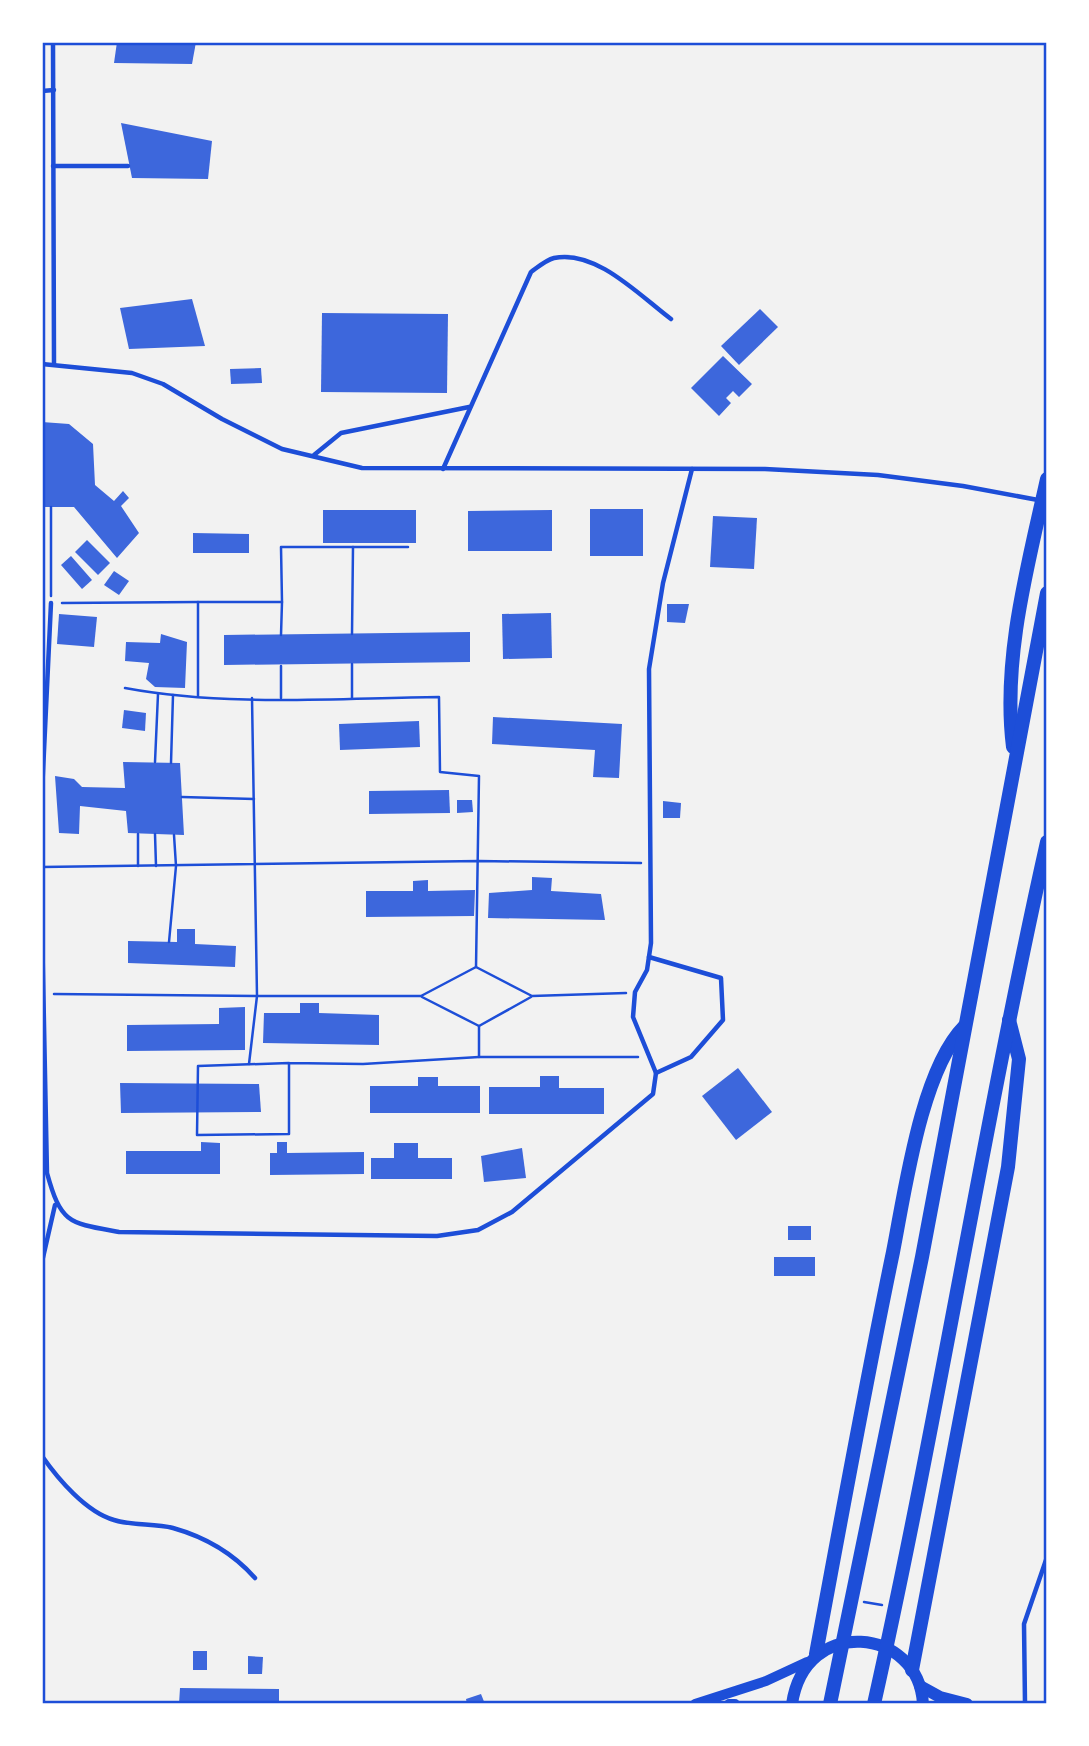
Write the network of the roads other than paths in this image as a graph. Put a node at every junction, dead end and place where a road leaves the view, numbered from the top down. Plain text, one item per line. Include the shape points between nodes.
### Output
1 (53, 42) edge
2 (42, 90) edge
3 (54, 90) junction
4 (53, 166) junction
5 (128, 166) dead end
6 (671, 319) dead end
7 (42, 364) edge
8 (54, 364) junction
9 (470, 407) junction
10 (313, 456) junction
11 (443, 469) junction
12 (692, 469) junction
13 (1047, 479) edge
14 (1042, 501) junction
15 (1047, 593) edge
16 (51, 603) road end
17 (1014, 761) junction
18 (42, 793) edge
19 (1047, 842) edge
20 (42, 925) edge
21 (649, 957) junction
22 (43, 994) edge
23 (1008, 1017) junction
24 (965, 1026) junction
25 (656, 1073) junction
26 (55, 1204) junction
27 (42, 1262) edge
28 (42, 1456) edge
29 (1047, 1557) edge
30 (254, 1578) dead end
31 (812, 1658) junction
32 (912, 1670) junction
33 (920, 1686) junction
34 (695, 1704) edge
35 (792, 1704) edge
36 (830, 1704) edge
37 (874, 1704) edge
38 (923, 1704) edge
39 (967, 1704) edge
40 (1025, 1704) edge

1 - 3 lane
2 - 3 lane
3 - 4 lane
4 - 5 lane
4 - 8 lane
6 - 9 lane via 598,266 574,257 552,258 531,272
7 - 8 lane
8 - 10 lane via 132,373 163,384 282,449
9 - 10 lane via 341,433
9 - 11 lane
10 - 11 lane via 362,468
11 - 12 lane
12 - 14 lane via 878,475
12 - 21 lane via 663,583 649,669
13 - 14 highway
14 - 17 highway via 1009,693
15 - 17 highway
16 - 18 lane
17 - 24 highway
19 - 23 highway
20 - 22 lane
21 - 25 lane via 648,970 635,992 633,1017
21 - 25 lane via 721,978 723,1020 691,1057
22 - 26 lane via 47,1173
23 - 32 highway via 1018,1059 1008,1167
23 - 37 highway via 964,1265
24 - 31 highway via 951,1040 940,1064 915,1144
24 - 36 highway
25 - 26 lane via 653,1094 633,1112 512,1212 478,1230 437,1236 119,1232 68,1219
26 - 27 lane
28 - 30 lane via 94,1510 113,1520 172,1528 209,1542 239,1559
29 - 40 lane via 1024,1624
31 - 32 main road via 838,1644 859,1642 880,1645
31 - 34 street via 766,1681
31 - 35 main road
32 - 33 main road
33 - 38 main road
33 - 39 main road

